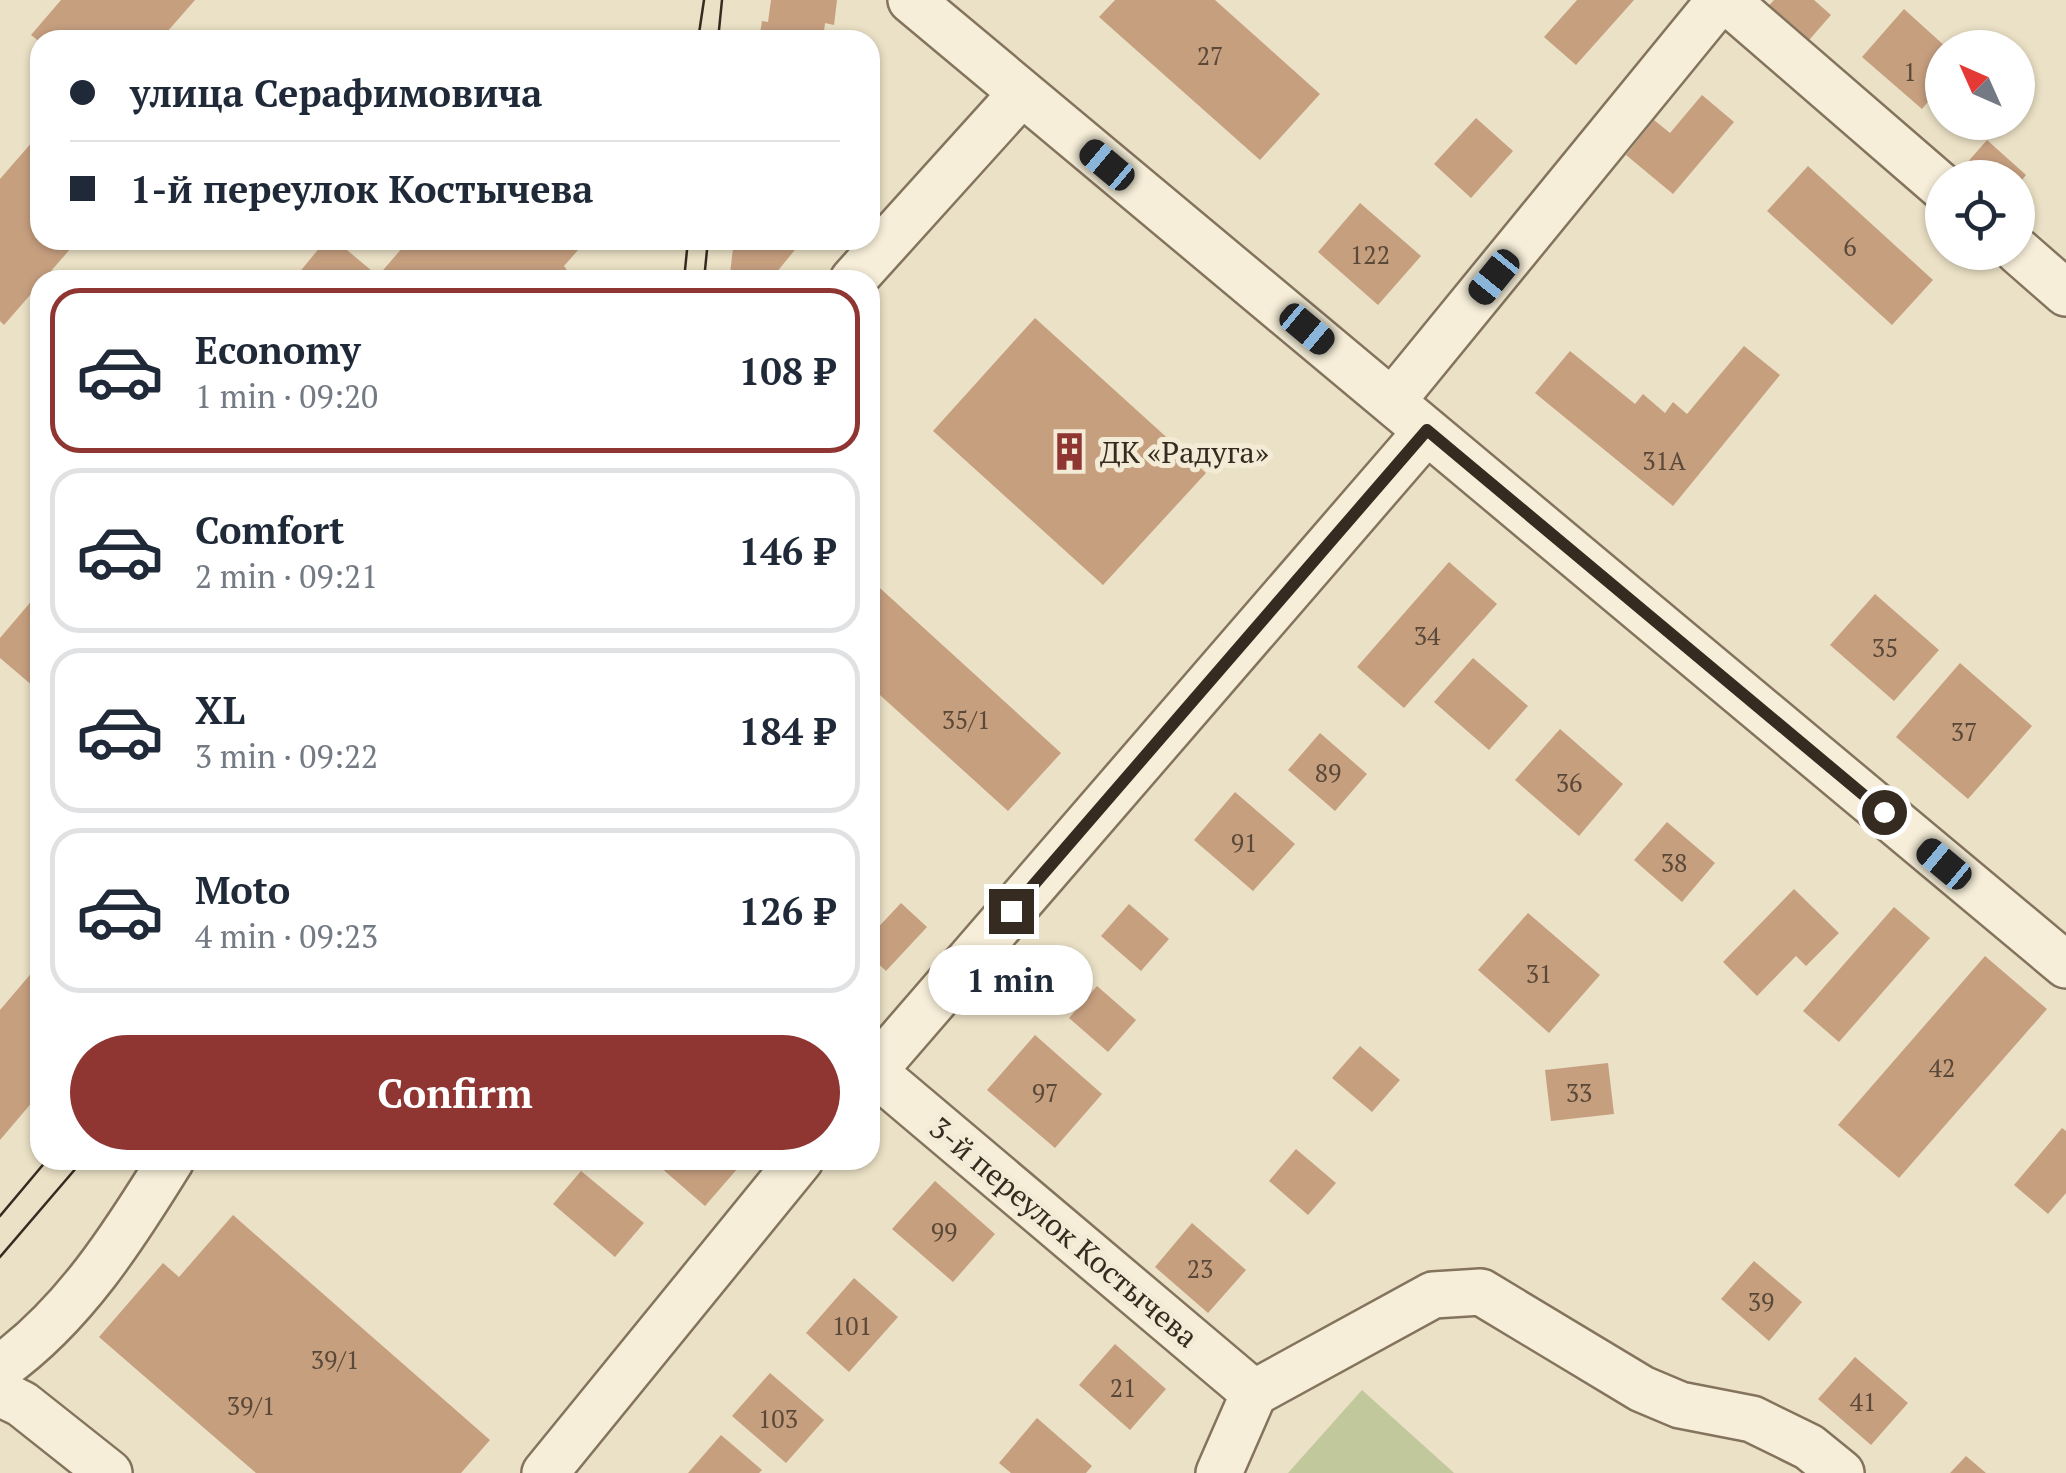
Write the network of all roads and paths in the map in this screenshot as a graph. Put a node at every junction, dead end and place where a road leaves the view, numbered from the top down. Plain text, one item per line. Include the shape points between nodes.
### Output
1 (911, 0) edge
2 (1723, 0) edge
3 (1021, 94) junction
4 (1925, 172) edge
5 (2035, 267) edge
6 (862, 270) edge
7 (2066, 293) edge
8 (1393, 400) junction
9 (1427, 430) junction
10 (2066, 965) edge
11 (880, 1063) edge
12 (880, 1081) edge
13 (165, 1170) edge
14 (792, 1170) edge
15 (0, 1368) edge
16 (0, 1393) edge
17 (1254, 1393) junction
18 (110, 1473) edge
19 (546, 1473) edge
20 (1220, 1473) edge
21 (1841, 1473) edge

1 - 3 street
2 - 4 street
2 - 8 street
3 - 6 street
3 - 8 street
5 - 7 street
8 - 9 street
9 - 10 street
9 - 11 street
12 - 17 street, 3-й переулок Костычева
13 - 15 street via 119,1243 36,1342
14 - 19 street
16 - 18 street
17 - 20 street
17 - 21 street via 1433,1294 1481,1292 1642,1389 1680,1405 1752,1419

